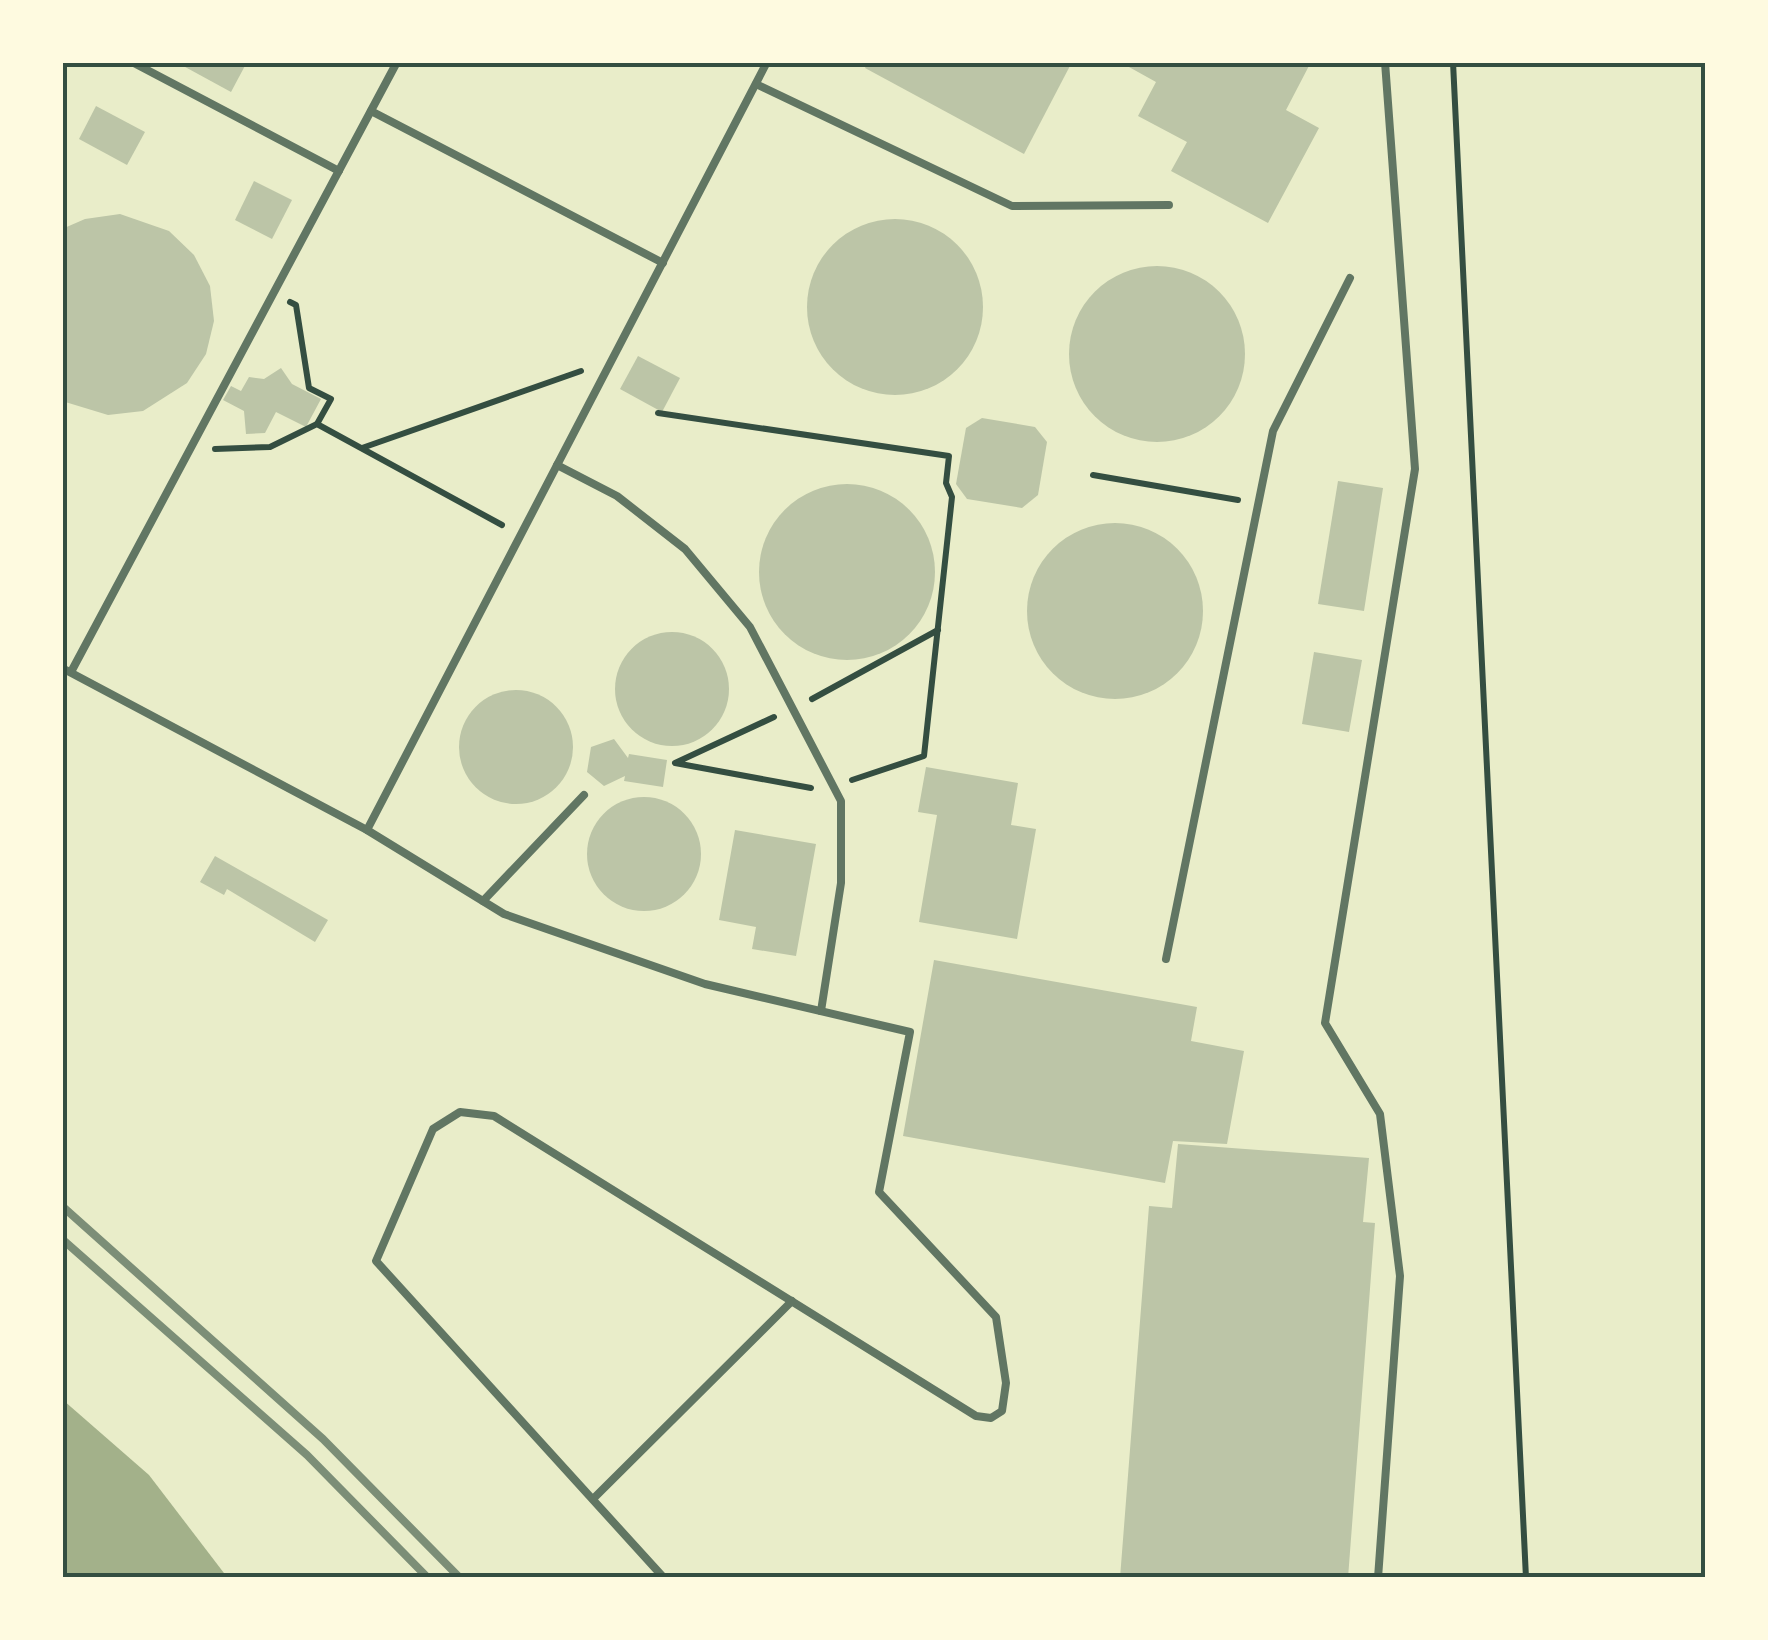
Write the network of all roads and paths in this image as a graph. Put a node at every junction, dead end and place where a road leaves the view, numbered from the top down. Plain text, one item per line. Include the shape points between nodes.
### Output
1 (132, 62) edge
2 (397, 62) edge
3 (768, 62) edge
4 (1384, 62) edge
5 (1453, 62) edge
6 (756, 84) junction
7 (371, 111) junction
8 (339, 171) junction
9 (1169, 205) dead end
10 (662, 263) junction
11 (1350, 278) dead end
12 (274, 293) junction
13 (611, 360) junction
14 (658, 413) dead end
15 (317, 424) junction
16 (361, 448) junction
17 (190, 450) junction
18 (557, 465) junction
19 (1094, 475) dead end
20 (1258, 504) junction
21 (521, 534) junction
22 (938, 630) junction
23 (67, 670) edge
24 (792, 709) junction
25 (833, 786) junction
26 (584, 795) dead end
27 (367, 830) junction
28 (484, 901) junction
29 (1166, 959) dead end
30 (821, 1011) junction
31 (792, 1301) junction
32 (593, 1499) junction
33 (664, 1578) edge
34 (1378, 1578) edge
35 (1526, 1578) edge

1 - 8 lane
2 - 7 lane
3 - 6 lane
4 - 34 lane via 1416,469 1325,1023 1380,1114 1400,1276
5 - 35 path
6 - 9 lane via 1012,206
6 - 10 lane
7 - 8 lane
7 - 10 lane
8 - 12 lane
10 - 13 lane
11 - 20 lane via 1273,431
12 - 15 path via 296,305 309,388 330,399
12 - 17 lane
13 - 16 path
13 - 18 lane
14 - 22 path via 950,456
15 - 16 path
15 - 17 path via 270,448
16 - 21 path
17 - 23 lane
18 - 21 lane
18 - 24 lane via 618,496 685,549 750,627
19 - 20 path
20 - 29 lane
21 - 27 lane
22 - 24 path
22 - 25 path via 924,756
23 - 27 lane
24 - 25 lane
24 - 25 path via 675,763 800,789
25 - 30 lane via 841,801 841,883
26 - 28 lane
27 - 28 lane
28 - 30 lane via 504,914 705,984
30 - 31 lane via 910,1032 879,1192 996,1318 1006,1383 1002,1410 991,1418 976,1416
31 - 32 lane
31 - 32 lane via 494,1116 460,1112 433,1129 376,1261
32 - 33 lane

